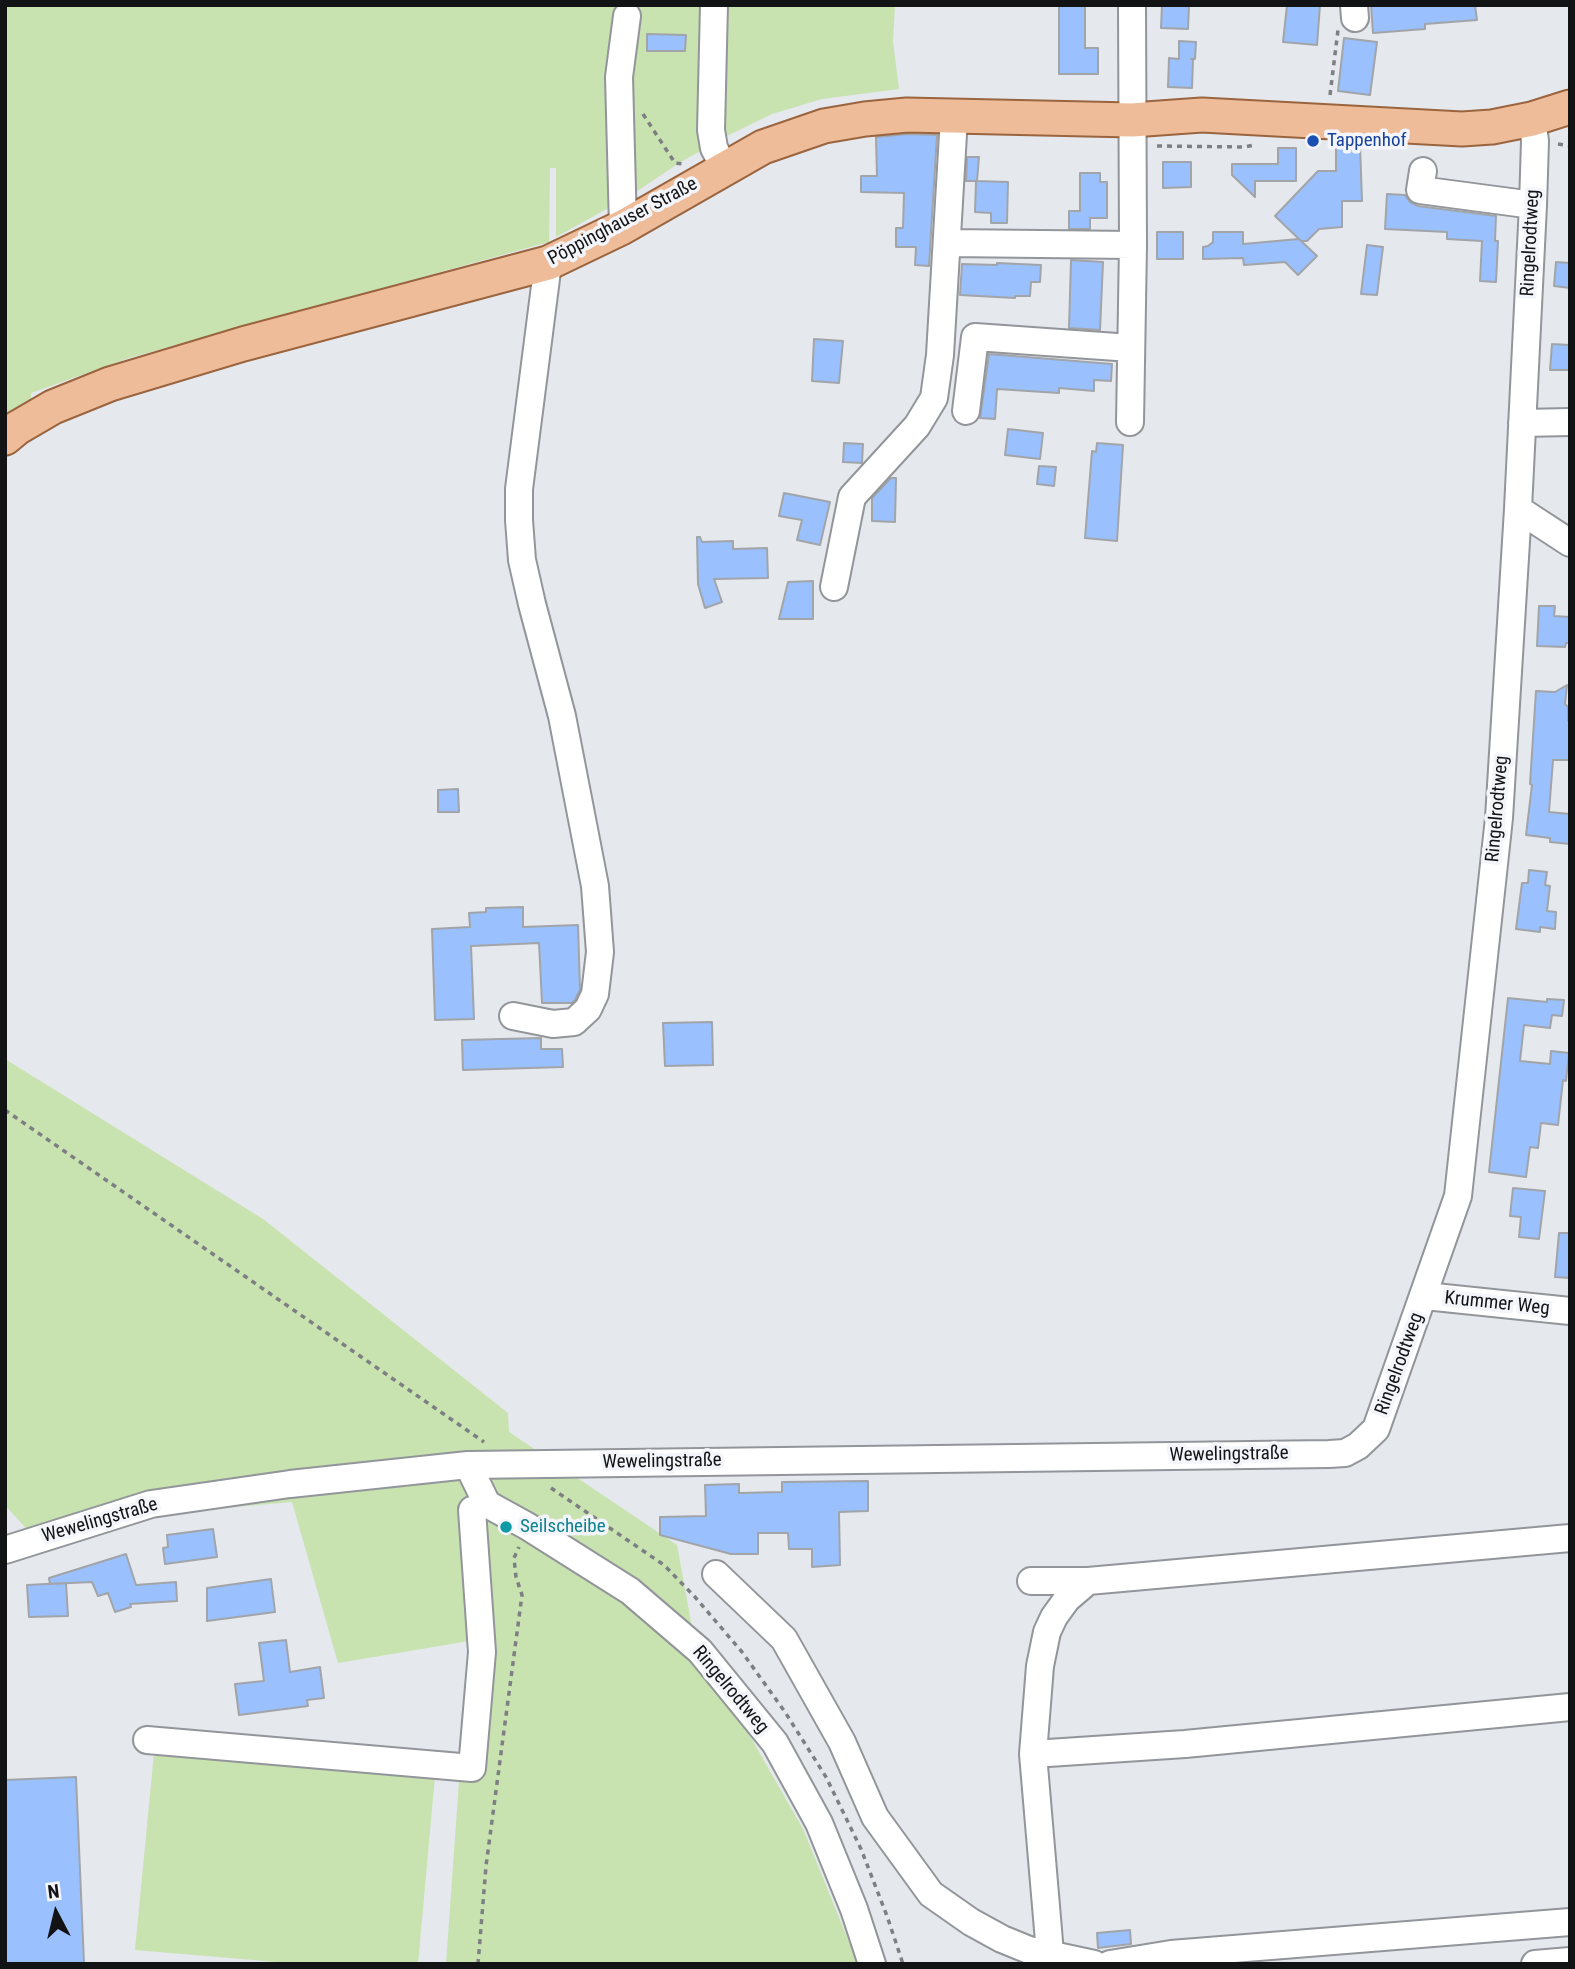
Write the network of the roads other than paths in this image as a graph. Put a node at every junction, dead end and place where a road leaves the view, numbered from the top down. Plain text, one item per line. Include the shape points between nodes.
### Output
1 (714, 5) edge
2 (1132, 5) edge
3 (626, 16) dead end
4 (1570, 107) edge
5 (954, 117) junction
6 (1532, 119) junction
7 (1132, 120) junction
8 (724, 169) junction
9 (1423, 171) dead end
10 (1533, 205) junction
11 (623, 227) junction
12 (948, 243) junction
13 (1133, 246) junction
14 (548, 263) junction
15 (1131, 348) junction
16 (966, 411) dead end
17 (1130, 422) dead end
18 (1570, 422) edge
19 (1522, 423) junction
20 (5, 438) edge
21 (1518, 509) junction
22 (1570, 544) edge
23 (834, 587) dead end
24 (513, 1016) dead end
25 (1425, 1296) junction
26 (1570, 1311) edge
27 (1329, 1454) joint
28 (468, 1465) junction
29 (472, 1510) dead end
30 (1570, 1538) edge
31 (5, 1550) edge
32 (716, 1574) dead end
33 (1031, 1581) dead end
34 (1088, 1581) junction
35 (1570, 1707) edge
36 (147, 1740) dead end
37 (1033, 1754) junction
38 (1570, 1922) edge
39 (1050, 1953) junction
40 (1570, 1961) edge
41 (872, 1964) edge
42 (1094, 1964) edge
43 (1110, 1964) edge
44 (1535, 1964) edge

1 - 8 street via 711,130
2 - 7 street
3 - 11 street via 619,77
4 - 6 main road, Pöppinghauser Straße
5 - 7 main road, Pöppinghauser Straße
5 - 8 main road, Pöppinghauser Straße via 907,115 824,126 763,147
5 - 12 street
6 - 7 main road, Pöppinghauser Straße via 1462,129 1202,116
6 - 10 street, Ringelrodtweg
7 - 13 street
8 - 11 main road, Pöppinghauser Straße
9 - 10 street via 1420,190
10 - 19 street, Ringelrodtweg
11 - 14 main road, Pöppinghauser Straße
12 - 13 street
12 - 23 street via 934,398 917,426 852,497
13 - 15 street
14 - 20 main road, Pöppinghauser Straße via 110,384 53,407
14 - 24 street via 519,520 524,571 562,716 595,886 600,952 595,994 574,1022 553,1024
15 - 16 street via 975,337
15 - 17 street
18 - 19 street
19 - 21 street, Ringelrodtweg
21 - 22 street
21 - 25 street, Ringelrodtweg via 1499,818 1458,1196
25 - 26 street, Krummer Weg
25 - 27 street, Ringelrodtweg via 1376,1429 1345,1453
27 - 28 street, Wewelingstraße
28 - 31 street, Wewelingstraße via 151,1504
28 - 41 street, Ringelrodtweg via 486,1504 630,1591 701,1651 775,1743 819,1823
29 - 36 street via 482,1652 471,1768
30 - 34 street
32 - 39 street via 784,1639 842,1742 875,1817 931,1894 1002,1939
33 - 34 street
34 - 37 street via 1067,1599 1047,1632
35 - 37 street
37 - 39 street
38 - 43 street via 1171,1954
39 - 42 street
40 - 44 street

